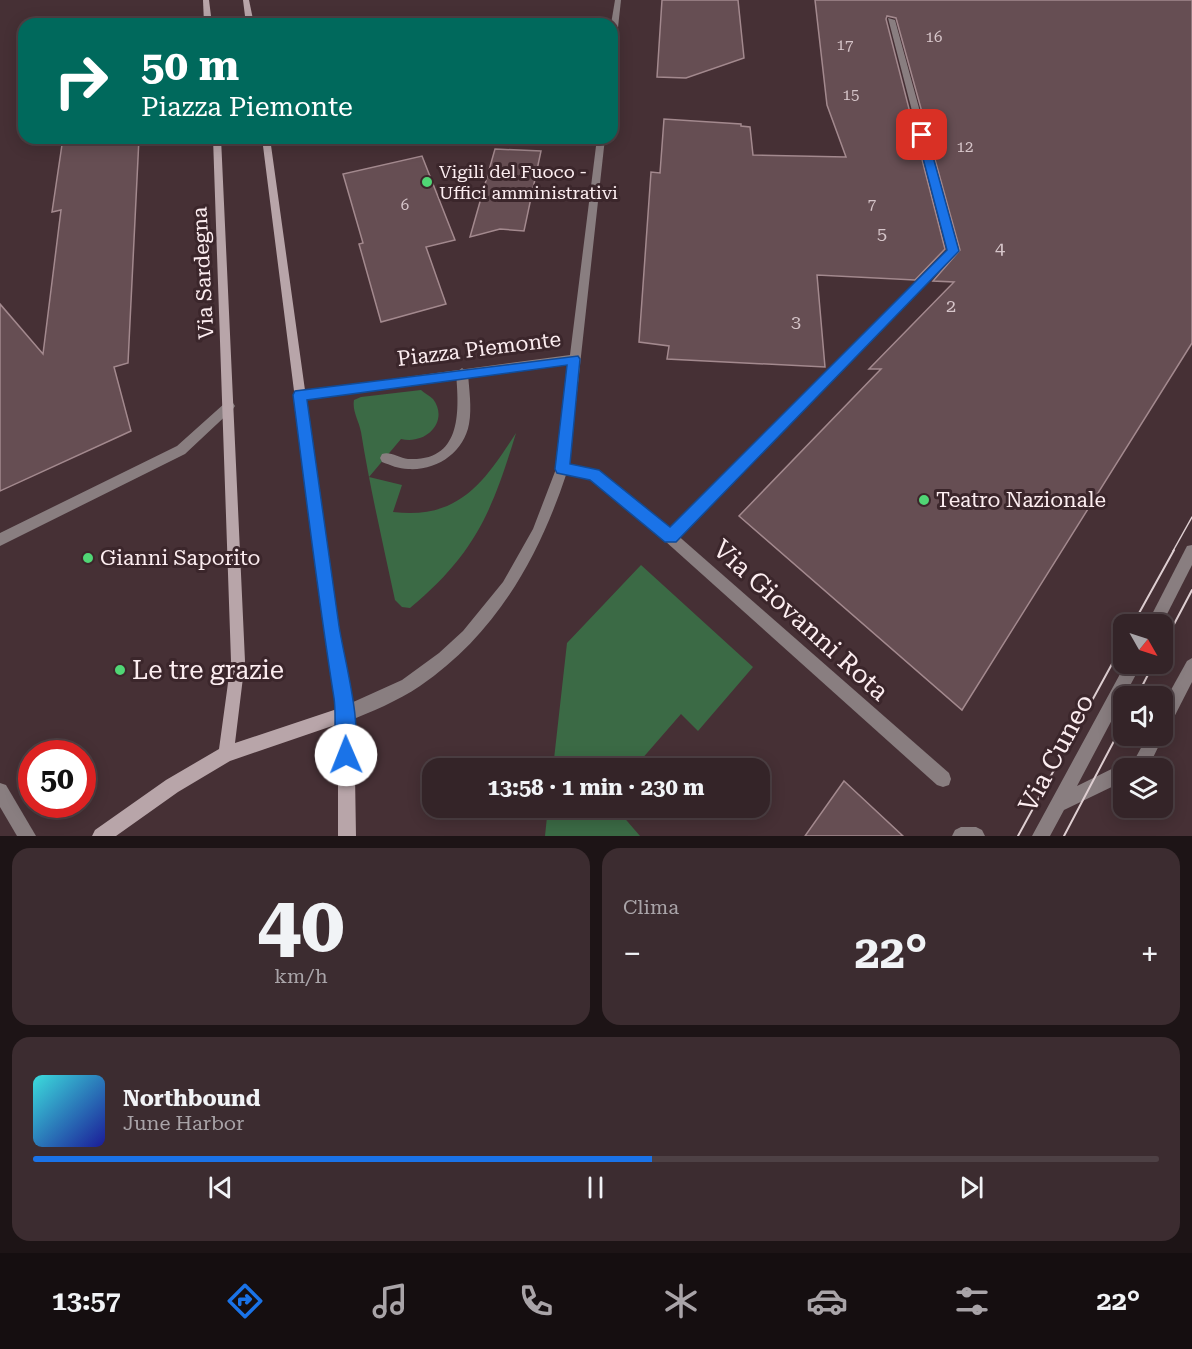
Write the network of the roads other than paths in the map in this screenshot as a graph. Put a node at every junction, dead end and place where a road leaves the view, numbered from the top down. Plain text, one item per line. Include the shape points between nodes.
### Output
1 (206, 0) edge
2 (246, 0) edge
3 (618, 0) edge
4 (208, 18) edge
5 (249, 18) edge
6 (616, 18) edge
7 (891, 20) dead end
8 (217, 144) edge
9 (267, 144) edge
10 (600, 144) edge
11 (574, 359) junction
12 (462, 373) junction
13 (300, 395) junction
14 (229, 406) junction
15 (386, 458) dead end
16 (562, 469) junction
17 (670, 537) junction
18 (0, 540) edge
19 (1192, 551) edge
20 (1159, 614) edge
21 (1192, 666) edge
22 (1128, 674) edge
23 (1173, 702) edge
24 (345, 714) junction
25 (226, 754) junction
26 (1113, 777) edge
27 (943, 779) dead end
28 (0, 791) edge
29 (1060, 803) junction
30 (27, 836) edge
31 (101, 836) edge
32 (346, 836) edge
33 (961, 836) edge
34 (976, 836) edge
35 (1041, 836) edge

1 - 4 main road
2 - 5 main road
3 - 6 street
7 - 17 street via 953,251
8 - 14 main road, Via Sardegna
9 - 13 main road
10 - 11 street
11 - 12 street, Piazza Piemonte
11 - 16 street, Piazza Piemonte
12 - 13 street, Piazza Piemonte
12 - 15 street via 464,413 453,445 440,458 421,465 400,465
13 - 24 main road
14 - 18 street via 181,450
14 - 25 main road via 238,661
16 - 17 street, Via Giovanni Rota via 594,474
16 - 24 street, Piazza Piemonte via 528,558 496,605 458,646 414,681
17 - 27 street, Via Giovanni Rota
19 - 20 street
21 - 23 street
22 - 29 street, Via Cuneo
24 - 25 main road, Piazza Piemonte
24 - 32 main road
25 - 31 main road, Piazza Piemonte
26 - 29 street
28 - 30 street
29 - 35 street, Via Cuneo
33 - 34 street

